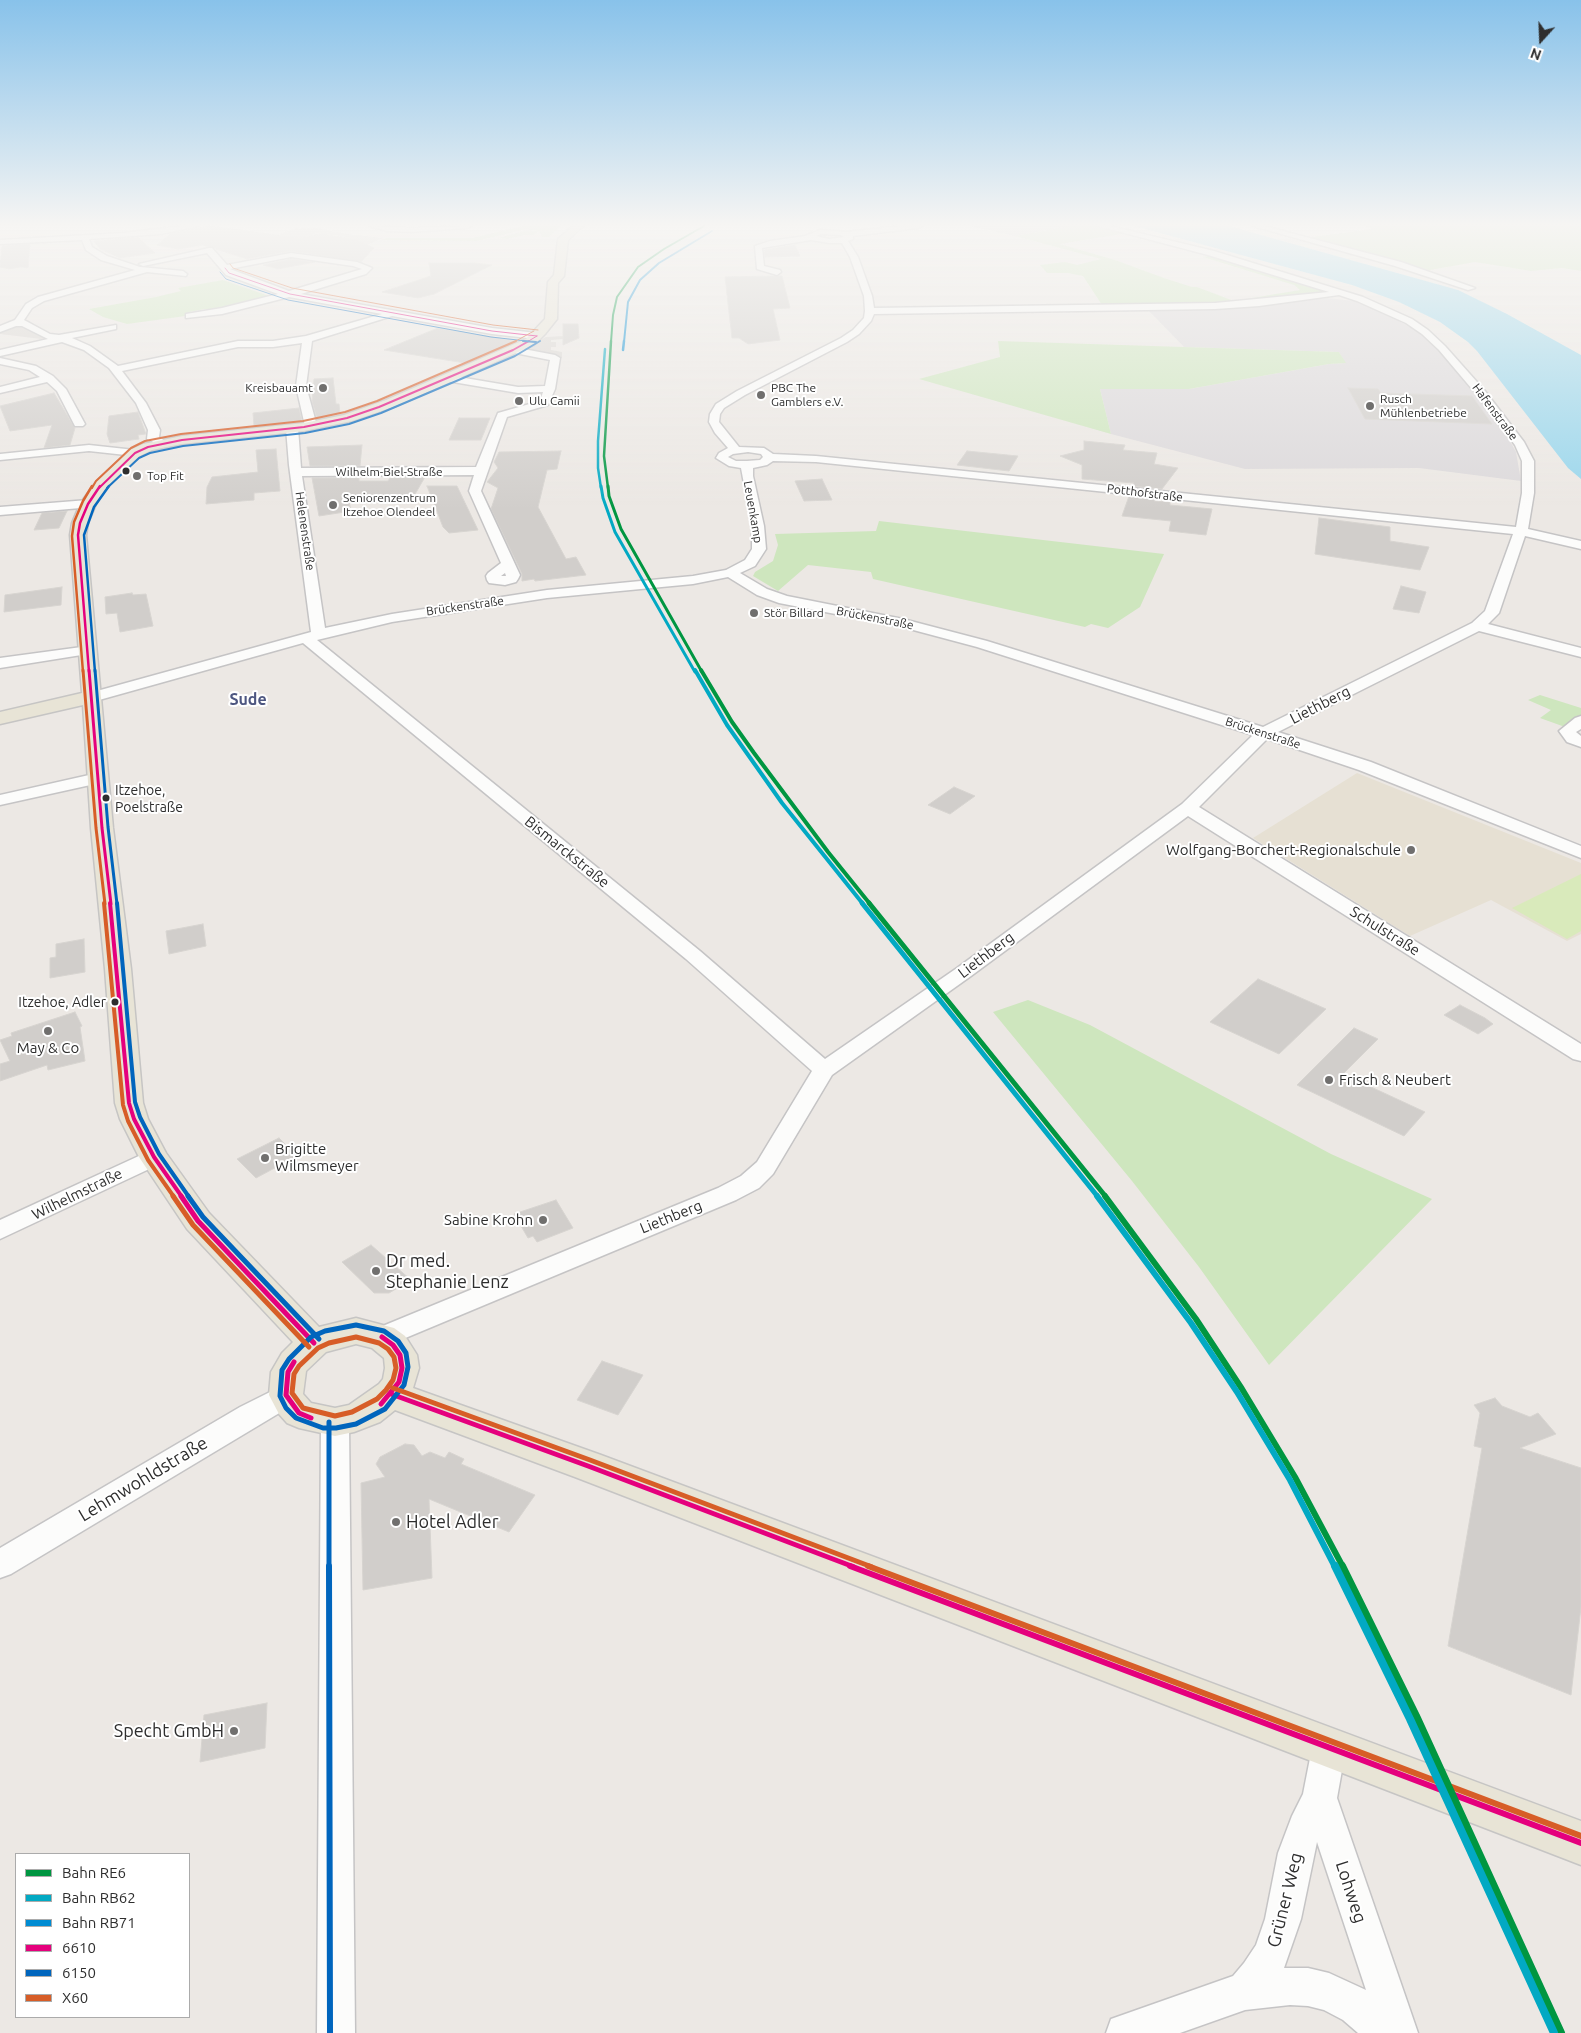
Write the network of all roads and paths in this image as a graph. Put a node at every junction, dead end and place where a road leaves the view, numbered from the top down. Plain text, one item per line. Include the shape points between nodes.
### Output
1 (370, 321) edge
2 (433, 321) edge
3 (548, 321) edge
4 (866, 321) edge
5 (1407, 321) edge
6 (19, 322) joint
7 (113, 327) dead end
8 (0, 330) edge
9 (537, 336) junction
10 (60, 338) junction
11 (308, 339) junction
12 (513, 350) junction
13 (0, 353) edge
14 (0, 361) edge
15 (32, 368) junction
16 (116, 369) junction
17 (8, 374) dead end
18 (49, 378) junction
19 (447, 378) junction
20 (0, 390) edge
21 (550, 390) junction
22 (311, 426) junction
23 (292, 428) junction
24 (150, 445) junction
25 (89, 448) junction
26 (736, 450) junction
27 (0, 457) edge
28 (770, 457) junction
29 (746, 465) junction
30 (481, 471) junction
31 (296, 472) junction
32 (88, 504) junction
33 (0, 511) edge
34 (1520, 531) junction
35 (1581, 545) edge
36 (507, 564) dead end
37 (730, 573) junction
38 (1477, 626) junction
39 (312, 636) junction
40 (89, 650) junction
41 (1581, 653) edge
42 (0, 663) edge
43 (92, 697) junction
44 (0, 718) edge
45 (1581, 721) edge
46 (1264, 733) junction
47 (1581, 742) edge
48 (98, 778) junction
49 (0, 800) edge
50 (1188, 808) junction
51 (1581, 852) edge
52 (1581, 1054) edge
53 (824, 1070) junction
54 (154, 1157) junction
55 (0, 1230) edge
56 (382, 1337) junction
57 (314, 1343) junction
58 (391, 1394) junction
59 (286, 1396) junction
60 (335, 1422) junction
61 (0, 1564) edge
62 (1329, 1748) junction
63 (1320, 1798) junction
64 (1581, 1843) edge
65 (1245, 1991) junction
66 (336, 2033) edge
67 (1125, 2033) edge
68 (1387, 2033) edge
69 (1399, 2033) edge

1 - 11 street
2 - 9 street
3 - 9 main road
4 - 26 street via 853,334 720,406 715,414 716,428
5 - 34 street, Hafenstraße via 1425,332 1465,373 1523,449 1528,461 1528,493
6 - 8 street
6 - 10 street via 47,336
7 - 10 street
8 - 10 street
9 - 12 main road
10 - 13 street
10 - 16 street via 87,348
11 - 16 street via 238,344
11 - 22 street via 301,386
12 - 19 main road
12 - 21 street via 552,356 556,360
14 - 15 street
15 - 17 street
15 - 18 street
16 - 24 street via 142,403 154,430
18 - 20 street
18 - 25 street via 61,389
19 - 21 street via 518,390
19 - 22 main road via 370,411
21 - 30 street via 544,403 501,416
22 - 23 main road
23 - 24 main road
23 - 31 street, Helenenstraße
24 - 25 street
24 - 32 main road via 101,485
25 - 27 street
26 - 28 street via 760,450
26 - 29 street, Leuenkamp via 723,455 724,460
28 - 29 street, Leuenkamp via 763,462
28 - 34 street, Potthofstraße via 831,460
29 - 37 street, Leuenkamp via 758,526 759,549 750,563
30 - 31 street, Wilhelm-Biel-Straße
30 - 36 street via 475,491
31 - 39 street, Helenenstraße
32 - 33 street
32 - 40 main road via 78,536
34 - 35 street, Potthofstraße
34 - 38 street, Hafenstraße via 1492,613
37 - 39 street, Brückenstraße via 692,580 547,594 420,613
37 - 46 street, Brückenstraße via 762,592 784,600 903,623 982,644
38 - 41 street
38 - 46 street, Liethberg
39 - 43 street, Brückenstraße
39 - 53 street, Bismarckstraße via 693,955
40 - 42 street
40 - 43 main road
43 - 44 main road
43 - 48 main road
45 - 47 street via 1567,731 1573,739
46 - 50 street, Liethberg
46 - 51 street, Brückenstraße via 1365,766
48 - 49 street
48 - 54 main road via 129,1103
50 - 52 street, Schulstraße
50 - 53 street, Liethberg
53 - 56 street, Liethberg via 766,1168 750,1182
54 - 55 street, Wilhelmstraße
54 - 57 main road via 198,1221
56 - 57 main road via 356,1331
56 - 58 main road via 393,1345 400,1356 402,1368 399,1382
57 - 59 main road via 288,1372
58 - 60 main road via 368,1412
58 - 62 main road
59 - 60 main road via 299,1412 310,1418
59 - 61 street, Lehmwohldstraße
60 - 66 street
62 - 63 street, Lohweg
62 - 64 main road
63 - 65 street, Grüner Weg via 1304,1828 1296,1853 1283,1919 1271,1955
63 - 69 street, Lohweg
65 - 67 street
65 - 68 street via 1290,1986 1329,1992 1358,2006

